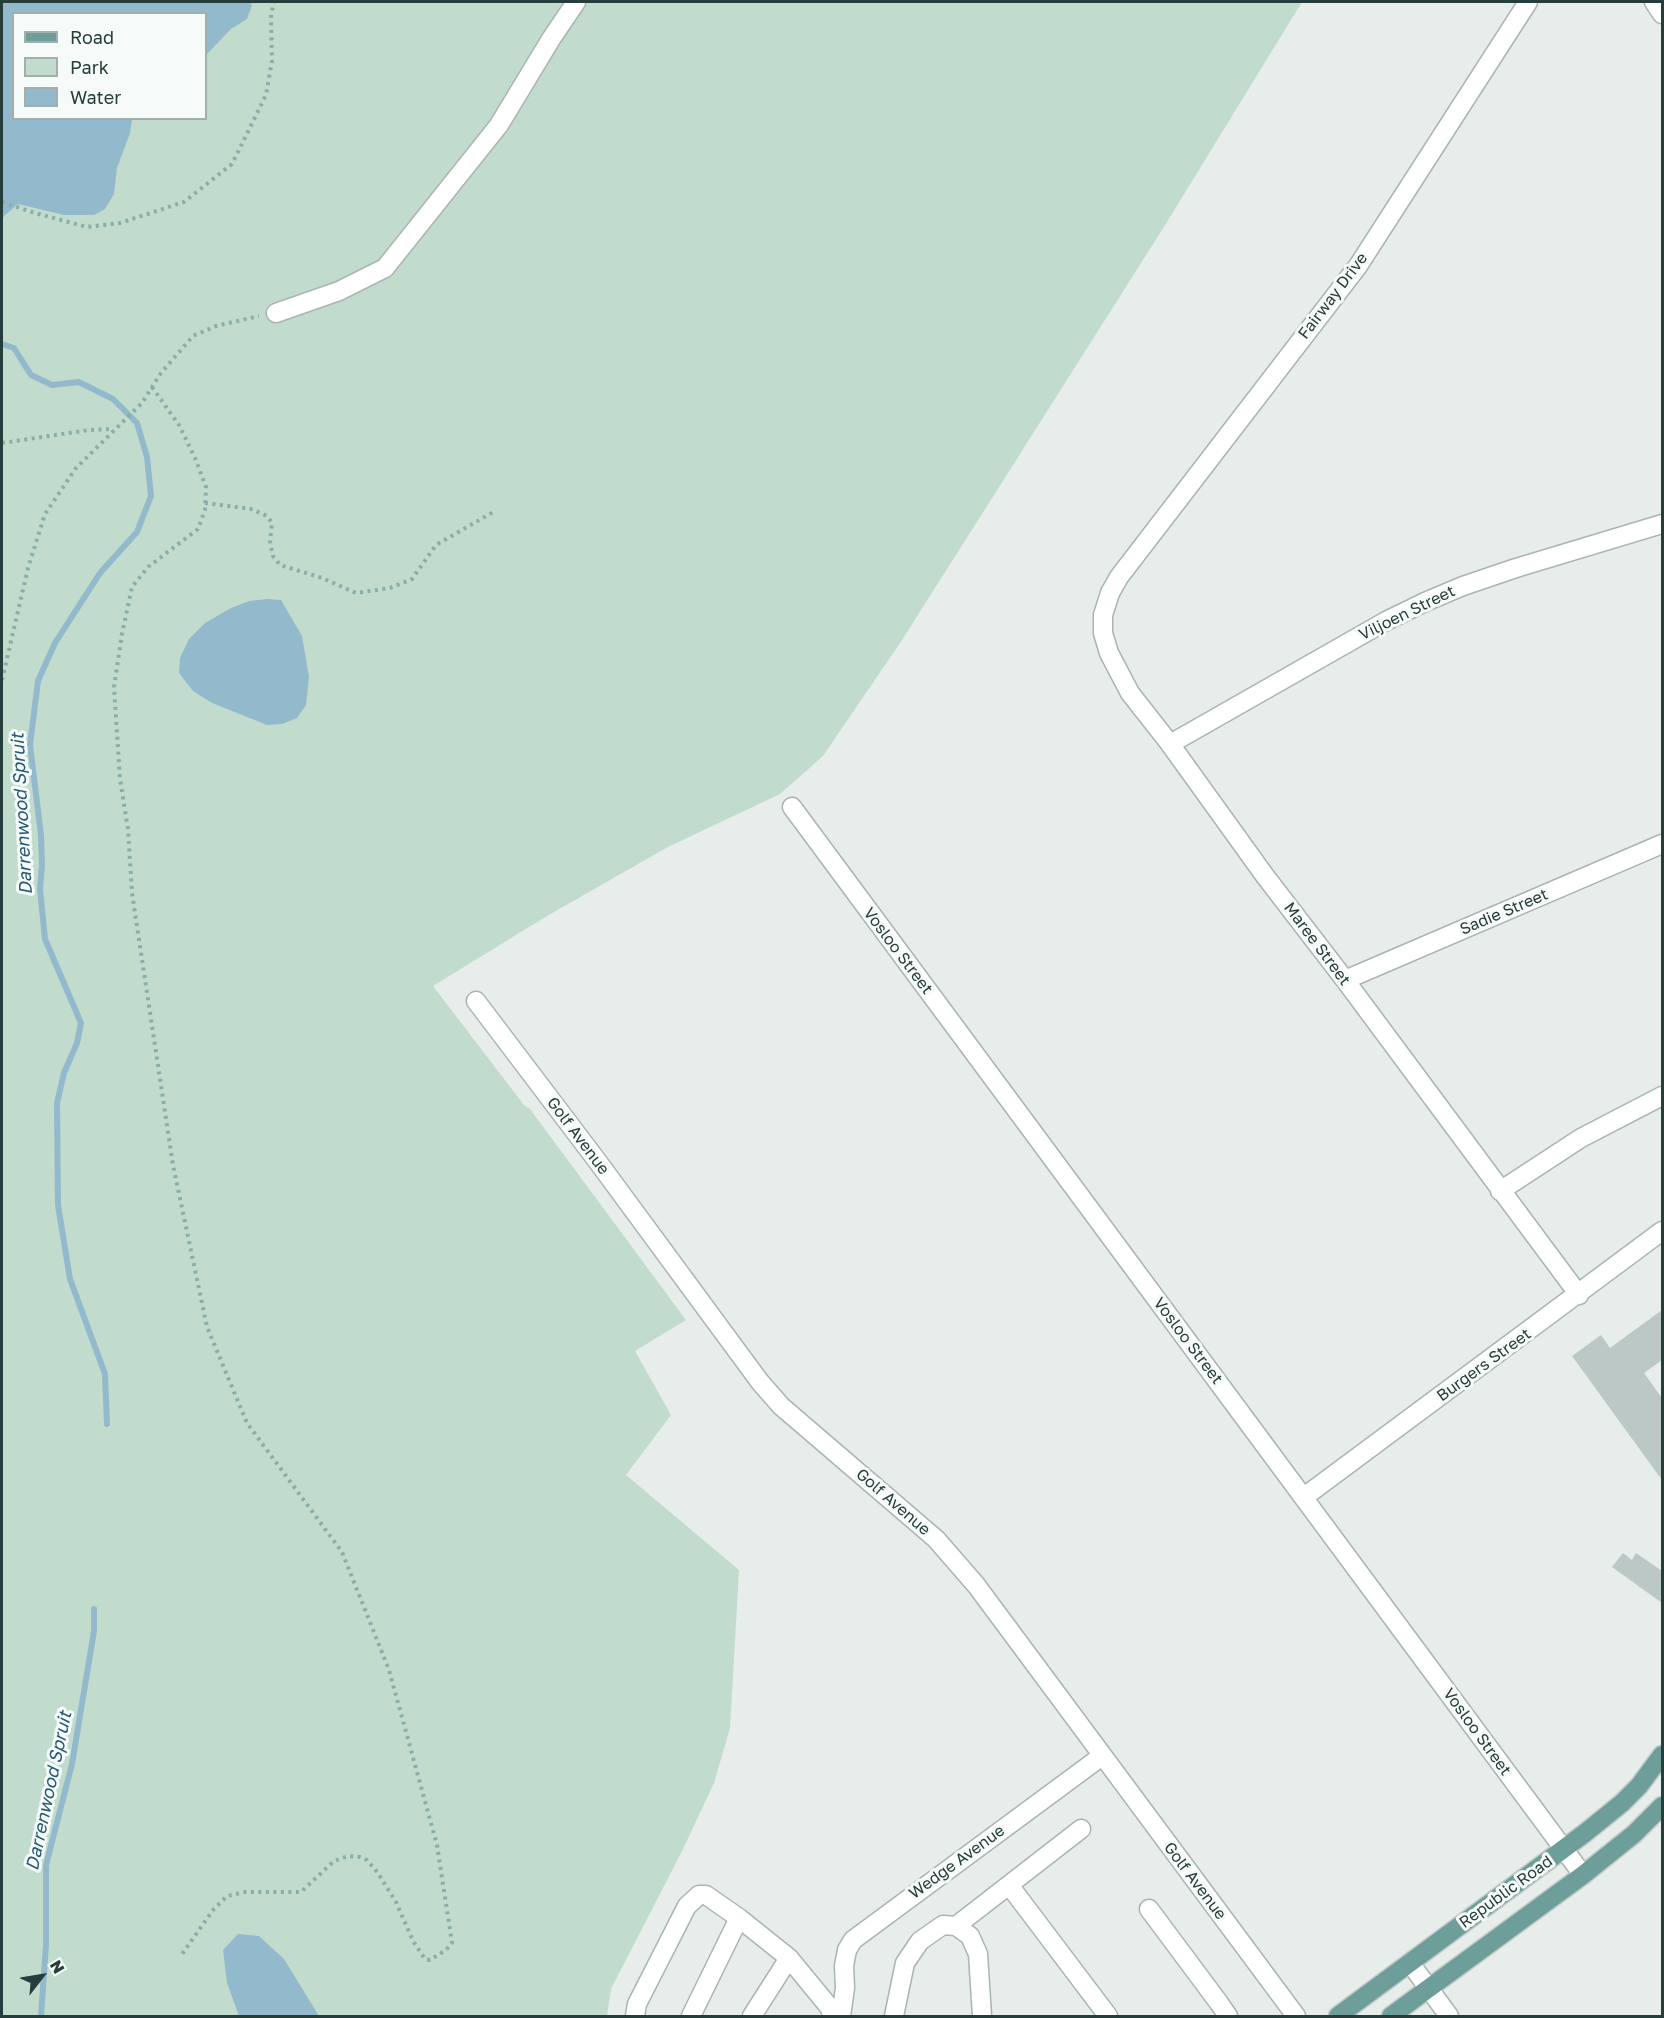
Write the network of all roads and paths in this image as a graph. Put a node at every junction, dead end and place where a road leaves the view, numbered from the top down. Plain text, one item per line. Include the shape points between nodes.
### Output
1 (274, 2) edge
2 (576, 2) edge
3 (1528, 2) edge
4 (1654, 2) edge
5 (1662, 14) edge
6 (2, 202) edge
7 (276, 313) joint
8 (152, 387) junction
9 (114, 429) junction
10 (2, 443) edge
11 (205, 503) junction
12 (495, 511) dead end
13 (1662, 524) edge
14 (1119, 577) joint
15 (2, 680) edge
16 (1170, 744) junction
17 (792, 807) dead end
18 (1662, 844) edge
19 (1345, 980) junction
20 (476, 1001) dead end
21 (1662, 1096) edge
22 (1500, 1191) junction
23 (1662, 1231) edge
24 (1579, 1295) junction
25 (1304, 1497) junction
26 (1662, 1755) edge
27 (1102, 1756) junction
28 (1662, 1806) edge
29 (1081, 1829) dead end
30 (1565, 1849) junction
31 (1583, 1875) junction
32 (1009, 1884) junction
33 (1149, 1909) dead end
34 (739, 1918) junction
35 (956, 1926) junction
36 (180, 1957) dead end
37 (789, 1958) junction
38 (1410, 1963) junction
39 (1428, 1988) junction
40 (636, 2016) edge
41 (691, 2016) edge
42 (752, 2016) edge
43 (832, 2016) edge
44 (842, 2016) edge
45 (894, 2016) edge
46 (982, 2016) edge
47 (1108, 2016) edge
48 (1228, 2016) edge
49 (1296, 2016) edge
50 (1338, 2016) edge
51 (1391, 2016) edge
52 (1449, 2016) edge

1 - 6 path via 266,95 232,164 184,202 120,223 87,227
2 - 7 street via 499,126 385,268 339,291
3 - 14 street, Fairway Drive via 1358,266
4 - 5 street
7 - 8 path via 216,326 194,336
8 - 9 path
8 - 11 path via 179,425 195,458 206,487
9 - 10 path
9 - 15 path via 76,468 45,514
11 - 12 path via 251,509 267,516 272,524 273,556 280,565 356,593 390,588 412,579 436,545
11 - 36 path via 198,529 148,567 132,587 114,687 132,892 173,1165 207,1326 247,1423 342,1551 389,1670 437,1845 452,1943 430,1960 425,1959 378,1873 367,1860 348,1856 334,1861 301,1892 227,1896
13 - 16 street, Viljoen Street via 1463,585 1386,621
14 - 16 street, Maree Street via 1102,615 1109,653 1130,693
16 - 19 street, Maree Street
17 - 25 street, Vosloo Street
18 - 19 street, Sadie Street
19 - 22 street, Maree Street
20 - 27 street, Golf Avenue via 760,1382 781,1406 949,1552
21 - 22 street via 1581,1137
22 - 24 street, Maree Street
23 - 24 street, Burgers Street
24 - 25 street, Burgers Street
25 - 30 street, Vosloo Street
26 - 30 main road, Republic Road via 1622,1803
27 - 44 street, Wedge Avenue via 853,1940 844,1966
27 - 49 street, Golf Avenue
28 - 31 main road, Republic Road
29 - 32 street
30 - 31 street, Vosloo Street
30 - 38 main road, Republic Road
31 - 39 main road, Republic Road
32 - 35 street
32 - 47 street
33 - 48 street
34 - 37 street
34 - 40 street via 706,1895 694,1897 637,2004
34 - 41 street
35 - 45 street via 943,1925 915,1948 905,1963
35 - 46 street via 970,1936 978,1954
37 - 42 street
37 - 43 street via 830,2008
38 - 39 street
38 - 50 main road, Republic Road
39 - 51 main road, Republic Road
39 - 52 street

